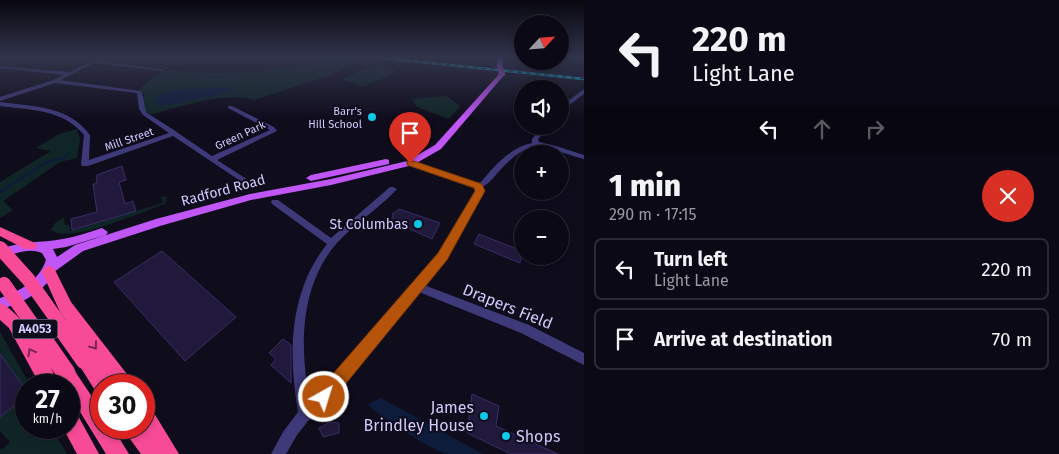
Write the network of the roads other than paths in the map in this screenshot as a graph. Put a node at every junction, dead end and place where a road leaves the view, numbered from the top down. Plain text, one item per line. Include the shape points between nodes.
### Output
1 (62, 78) edge
2 (500, 78) edge
3 (56, 81) junction
4 (584, 91) edge
5 (574, 98) junction
6 (2, 100) edge
7 (584, 101) edge
8 (569, 102) edge
9 (230, 107) dead end
10 (175, 133) junction
11 (539, 135) edge
12 (536, 144) junction
13 (431, 151) junction
14 (584, 157) edge
15 (212, 159) junction
16 (410, 163) junction
17 (345, 170) junction
18 (242, 180) dead end
19 (478, 186) junction
20 (393, 189) dead end
21 (275, 202) dead end
22 (0, 231) edge
23 (332, 243) junction
24 (34, 246) junction
25 (0, 248) edge
26 (0, 254) edge
27 (49, 270) junction
28 (2, 282) edge
29 (417, 287) junction
30 (0, 304) edge
31 (0, 310) edge
32 (584, 359) edge
33 (44, 374) edge
34 (95, 374) edge
35 (115, 374) edge
36 (305, 412) junction
37 (155, 433) edge
38 (80, 439) edge
39 (142, 439) edge
40 (88, 454) edge
41 (118, 454) edge
42 (154, 454) edge
43 (168, 454) edge
44 (278, 454) edge

1 - 3 street
2 - 13 main road, Radford Road
3 - 6 street
3 - 10 street via 140,92 143,112
4 - 5 street
5 - 7 street
5 - 8 street
6 - 10 street, Mill Street via 76,119 87,135 84,164
9 - 15 street, Green Park via 249,113 274,131
10 - 15 street
11 - 12 street
12 - 14 street
12 - 19 street via 529,144 516,153
13 - 16 main road, Radford Road
13 - 17 main road, Radford Road
15 - 18 street
16 - 17 main road, Radford Road
16 - 19 street
16 - 27 main road, Radford Road via 331,182 250,196 156,223 79,248
17 - 24 main road, Radford Road via 241,193 66,243
19 - 29 street via 480,191 442,257
20 - 23 street
21 - 23 street
22 - 24 highway
23 - 36 street via 312,275 299,319 299,383
24 - 26 main road, Radford Road
24 - 27 main road via 48,250 52,256
25 - 34 highway, A4053, bridge via 28,279
27 - 30 main road, Radford Road via 26,293
27 -> 35 highway via 65,307
28 - 41 highway, A4053, bridge
29 - 32 street, Drapers Field via 526,329
29 - 36 street via 324,397
33 -> 31 highway via 15,323
36 - 44 street
37 - 43 highway
38 - 40 highway
39 - 42 highway

